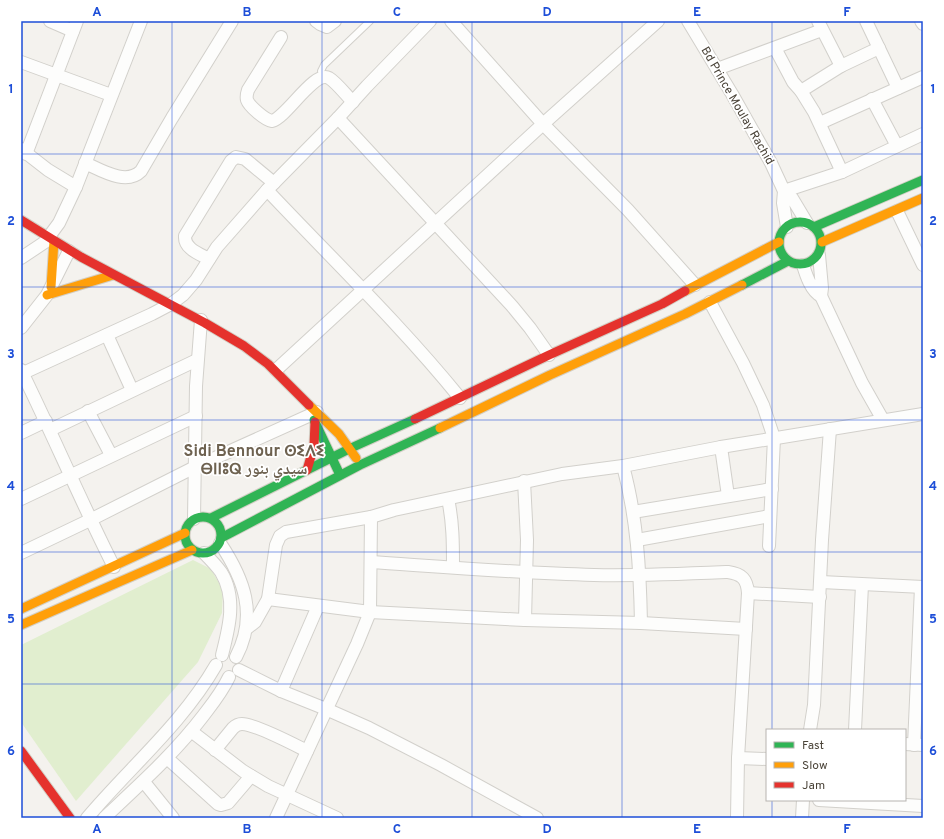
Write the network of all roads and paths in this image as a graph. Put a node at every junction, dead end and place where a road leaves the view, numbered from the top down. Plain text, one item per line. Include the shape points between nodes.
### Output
1 (50, 21) edge
2 (141, 21) edge
3 (232, 21) edge
4 (316, 21) edge
5 (335, 21) edge
6 (370, 21) edge
7 (430, 21) edge
8 (451, 21) edge
9 (658, 21) edge
10 (866, 21) edge
11 (921, 21) edge
12 (693, 22) edge
13 (923, 24) edge
14 (820, 25) edge
15 (75, 26) edge
16 (281, 37) dead end
17 (775, 48) junction
18 (879, 48) junction
19 (21, 62) edge
20 (841, 66) junction
21 (717, 69) junction
22 (56, 76) junction
23 (323, 77) junction
24 (923, 77) edge
25 (898, 88) junction
26 (801, 91) junction
27 (111, 95) junction
28 (872, 99) junction
29 (352, 102) junction
30 (338, 118) junction
31 (820, 123) junction
32 (543, 124) junction
33 (923, 134) edge
34 (897, 146) junction
35 (23, 152) edge
36 (85, 163) junction
37 (842, 172) junction
38 (923, 180) edge
39 (271, 186) junction
40 (76, 187) junction
41 (784, 191) junction
42 (923, 198) edge
43 (897, 211) junction
44 (21, 220) edge
45 (435, 222) junction
46 (810, 225) junction
47 (787, 227) junction
48 (52, 240) junction
49 (779, 242) junction
50 (822, 242) junction
51 (69, 250) junction
52 (819, 255) junction
53 (21, 258) edge
54 (209, 259) junction
55 (788, 261) junction
56 (803, 265) junction
57 (923, 265) edge
58 (113, 275) junction
59 (695, 285) junction
60 (363, 289) junction
61 (49, 291) junction
62 (821, 296) junction
63 (710, 302) junction
64 (171, 304) junction
65 (201, 320) junction
66 (21, 328) edge
67 (107, 335) junction
68 (549, 355) junction
69 (197, 360) junction
70 (276, 370) junction
71 (22, 373) edge
72 (132, 390) junction
73 (460, 398) junction
74 (88, 411) junction
75 (923, 414) edge
76 (196, 416) junction
77 (314, 416) junction
78 (883, 420) junction
79 (48, 426) junction
80 (830, 429) junction
81 (21, 433) edge
82 (774, 438) junction
83 (721, 447) junction
84 (351, 448) junction
85 (111, 455) junction
86 (332, 457) junction
87 (360, 466) junction
88 (623, 466) junction
89 (195, 467) junction
90 (307, 470) junction
91 (340, 475) junction
92 (70, 476) junction
93 (524, 481) junction
94 (772, 489) junction
95 (728, 496) junction
96 (21, 499) edge
97 (448, 499) junction
98 (633, 512) junction
99 (770, 516) junction
100 (371, 517) junction
101 (211, 518) junction
102 (194, 519) junction
103 (90, 520) junction
104 (185, 533) junction
105 (221, 540) junction
106 (637, 540) junction
107 (769, 546) dead end
108 (192, 550) junction
109 (21, 553) edge
110 (204, 553) junction
111 (371, 562) junction
112 (114, 567) junction
113 (452, 567) junction
114 (526, 572) junction
115 (639, 575) junction
116 (821, 582) junction
117 (862, 585) junction
118 (922, 587) edge
119 (748, 593) junction
120 (820, 597) junction
121 (268, 600) junction
122 (318, 606) junction
123 (21, 608) edge
124 (370, 612) junction
125 (525, 620) junction
126 (641, 623) junction
127 (21, 625) edge
128 (246, 629) junction
129 (746, 629) junction
130 (236, 657) junction
131 (219, 660) junction
132 (239, 670) junction
133 (229, 678) junction
134 (281, 691) junction
135 (326, 709) junction
136 (810, 729) edge
137 (855, 729) edge
138 (191, 731) junction
139 (914, 745) edge
140 (215, 750) junction
141 (21, 751) edge
142 (307, 751) junction
143 (167, 758) junction
144 (738, 758) junction
145 (766, 759) edge
146 (251, 776) junction
147 (144, 782) junction
148 (287, 795) junction
149 (803, 801) edge
150 (836, 801) edge
151 (923, 806) edge
152 (521, 814) edge
153 (70, 818) edge
154 (86, 818) edge
155 (104, 818) edge
156 (173, 818) edge
157 (276, 818) edge
158 (336, 818) edge
159 (537, 818) edge
160 (737, 818) edge
161 (802, 818) edge

1 - 15 street
2 - 27 street
3 - 36 street via 137,175 121,177
4 - 5 street via 327,26
6 - 23 lane via 324,65 321,71
7 - 29 street
8 - 32 street
9 - 32 street
10 - 18 street
11 - 13 street
12 - 21 street, Bd Prince Moulay Rachid
14 - 17 street
14 - 20 street
15 - 22 street
16 - 23 street via 248,90 247,99 250,105 268,120 276,120 318,78
17 - 21 street
17 - 26 street via 793,82
18 - 20 street
18 - 25 street
19 - 22 street
20 - 26 street
21 - 41 street, Bd Prince Moulay Rachid via 771,163
22 - 27 street
22 - 35 street
23 - 29 street via 330,78
24 - 25 street
25 - 28 street
26 - 31 street
27 - 36 street
28 - 31 street
28 - 34 street
29 - 30 street
30 - 39 street
30 - 45 street
31 - 37 street
32 - 45 street
32 - 59 street via 628,210
33 - 34 street
34 - 37 street
35 - 40 street
36 - 40 street
37 - 41 street
38 - 46 main road
39 - 54 street via 230,231
39 - 54 street via 245,159 236,157 230,161 185,239 195,252
39 - 60 street
40 - 48 street
41 - 46 street, Bd Prince Moulay Rachid via 792,198
41 - 47 street, Bd Prince Moulay Rachid
42 - 43 main road
43 - 50 main road
43 - 57 street
44 - 48 main road
45 - 60 street
45 - 68 street via 512,306
46 - 47 main road via 797,222
46 - 50 main road via 819,233
47 - 49 main road
48 - 51 main road
48 - 53 street
48 - 61 main road
49 - 55 main road via 782,254
49 - 59 main road
50 - 52 main road
51 - 58 main road
51 - 61 street
52 - 56 main road
52 - 62 street
54 - 64 street via 190,287
55 - 56 main road
55 - 63 main road
56 - 62 street via 810,283
58 - 61 main road
58 - 64 main road
59 - 68 main road via 662,304
60 - 70 street
60 - 73 street via 420,349
61 - 66 street
62 - 78 street via 862,383
63 - 82 street via 763,405
63 - 87 main road via 550,374
64 - 65 main road
64 - 67 street
65 - 69 street
65 - 70 main road via 249,349
67 - 71 street
67 - 72 street
68 - 73 main road
69 - 72 street
69 - 76 street
70 - 77 main road via 303,399
71 - 79 street
72 - 74 street
73 - 84 main road
74 - 79 street
74 - 85 street
75 - 78 street
76 - 85 street
76 - 89 street
77 - 84 main road via 338,431
77 - 86 main road
77 - 89 street
77 - 90 main road via 316,434
78 - 80 street
79 - 81 street
79 - 92 street
80 - 82 street
80 - 116 street
82 - 83 street
82 - 94 street
83 - 88 street
83 - 95 street
84 - 86 main road
84 - 87 main road
85 - 92 street
86 - 90 main road
86 - 91 main road
87 - 91 main road
88 - 93 street
88 - 98 street
89 - 102 street
89 - 103 street
90 - 101 main road
91 - 105 main road
92 - 96 street
92 - 103 street
93 - 97 street
93 - 114 street
94 - 95 street
94 - 99 street
95 - 98 street
97 - 100 street
97 - 113 street via 453,529
98 - 106 street
99 - 106 street
99 - 107 street
100 - 111 street
100 - 121 street via 291,531 280,536 276,545
101 - 102 main road via 206,516
101 - 105 main road via 218,523
102 - 104 main road
103 - 109 street
103 - 112 street
104 - 108 main road via 186,542
104 - 112 main road
105 - 110 main road via 211,552
105 - 128 street via 242,582 246,604
106 - 115 street
108 - 110 main road
108 - 127 main road
110 - 131 street via 225,579 230,598 230,621
111 - 113 street
111 - 124 street
112 - 123 main road
113 - 114 street
114 - 115 street
114 - 125 street
115 - 119 street via 734,573 746,580
115 - 126 street
116 - 117 street
116 - 120 street
117 - 118 street
117 - 137 street
118 - 139 street
119 - 120 street
119 - 129 street
120 - 136 street via 814,705
121 - 122 street
121 - 128 street via 255,622
122 - 124 street
122 - 134 street
124 - 125 street
124 - 135 street
125 - 126 street
126 - 129 street
128 - 130 street
129 - 144 street
130 - 131 street via 229,654
130 - 132 street via 240,663
131 - 133 street via 216,669 221,675
131 - 154 street via 172,726
132 - 133 street
132 - 134 street
133 - 138 street
134 - 135 street
135 - 142 street
135 - 152 street via 405,746
138 - 140 street
138 - 143 street
140 - 142 street via 237,724 241,724 252,726
140 - 146 street
141 - 153 main road
142 - 148 street
143 - 146 street via 222,805 228,803
143 - 147 street
144 - 145 street
144 - 160 street
146 - 148 street
147 - 155 street
147 - 156 street
148 - 157 street
148 - 158 street
149 - 161 street
150 - 151 street
152 - 159 street

